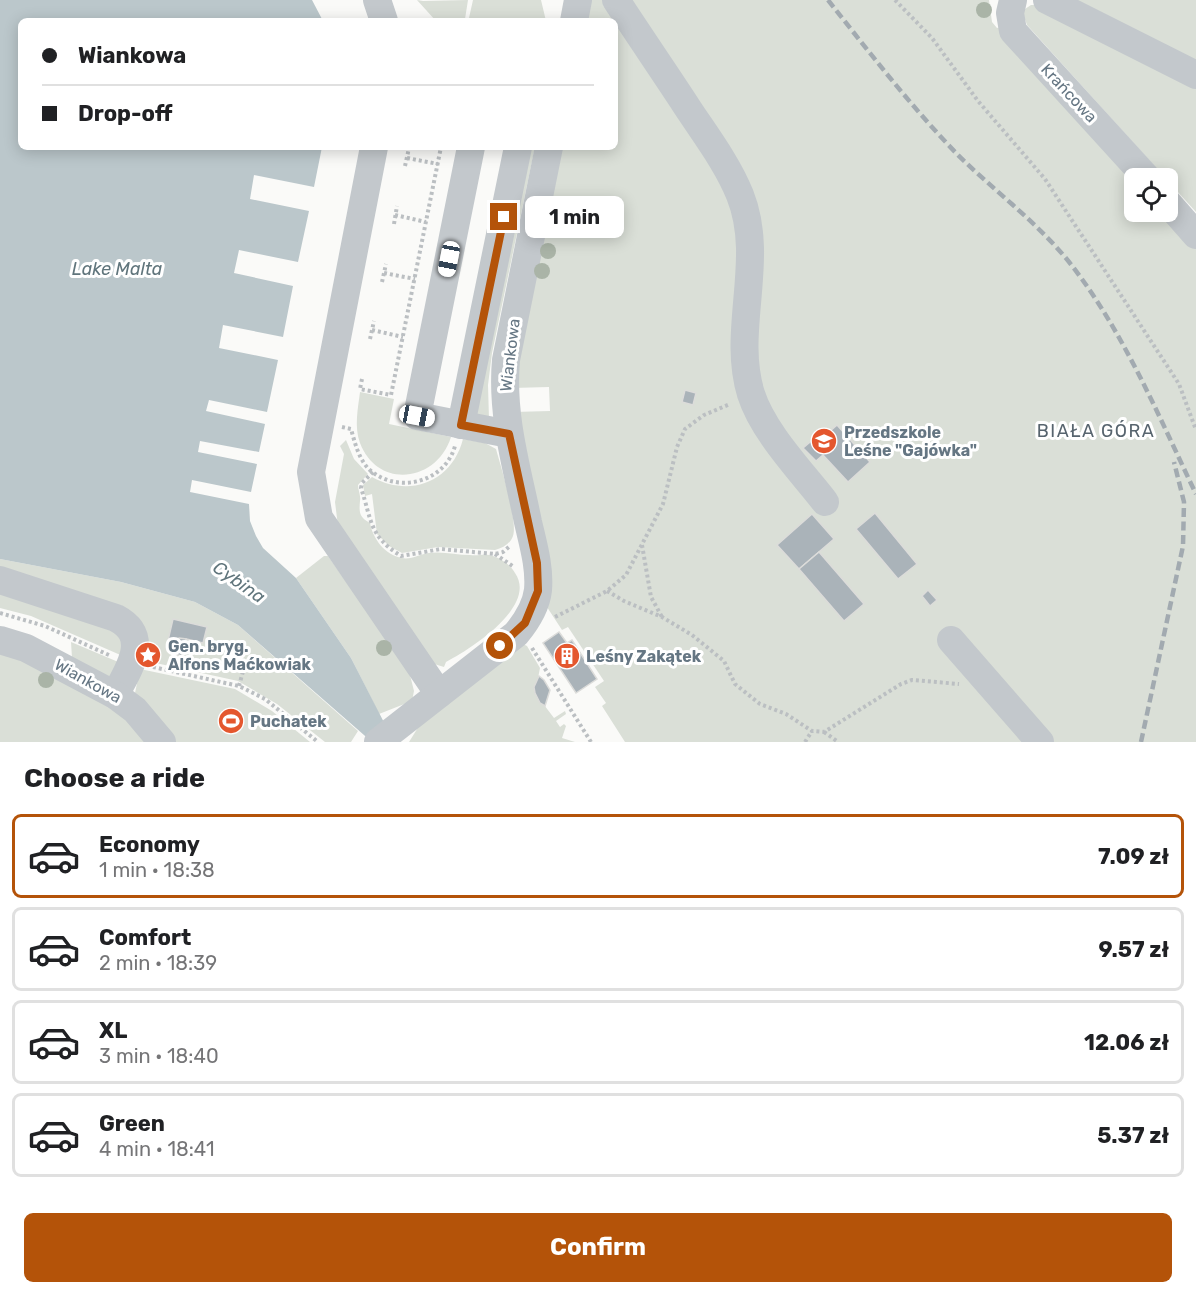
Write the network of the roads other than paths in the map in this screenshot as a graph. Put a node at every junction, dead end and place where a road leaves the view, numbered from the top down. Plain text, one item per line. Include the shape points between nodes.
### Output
1 (377, 0) edge
2 (578, 0) edge
3 (616, 0) edge
4 (1013, 0) edge
5 (1047, 0) edge
6 (383, 18) edge
7 (575, 18) edge
8 (1196, 75) edge
9 (373, 150) edge
10 (470, 150) edge
11 (517, 150) edge
12 (548, 150) edge
13 (1138, 168) edge
14 (1178, 215) edge
15 (1196, 235) edge
16 (461, 425) junction
17 (509, 434) junction
18 (825, 502) dead end
19 (0, 580) edge
20 (0, 640) edge
21 (951, 640) dead end
22 (439, 694) junction
23 (115, 695) junction
24 (162, 742) edge
25 (378, 742) edge
26 (1040, 742) edge

1 - 6 street
2 - 7 street
3 - 18 street via 720,155 740,196 751,256 746,348 752,394 765,422
4 - 13 street, Krańcowa via 1013,31
5 - 8 street
9 - 22 street via 311,472 319,518
10 - 16 street via 417,416
11 - 16 street
12 - 17 street, Wiankowa via 506,360
14 - 15 street
16 - 17 street
17 - 22 street, Wiankowa via 537,563 538,591 531,613 520,629
19 - 23 street via 123,622 132,630 132,663
20 - 23 street, Wiankowa via 26,648
21 - 26 street
22 - 25 street, Wiankowa
23 - 24 street, Wiankowa via 135,710

